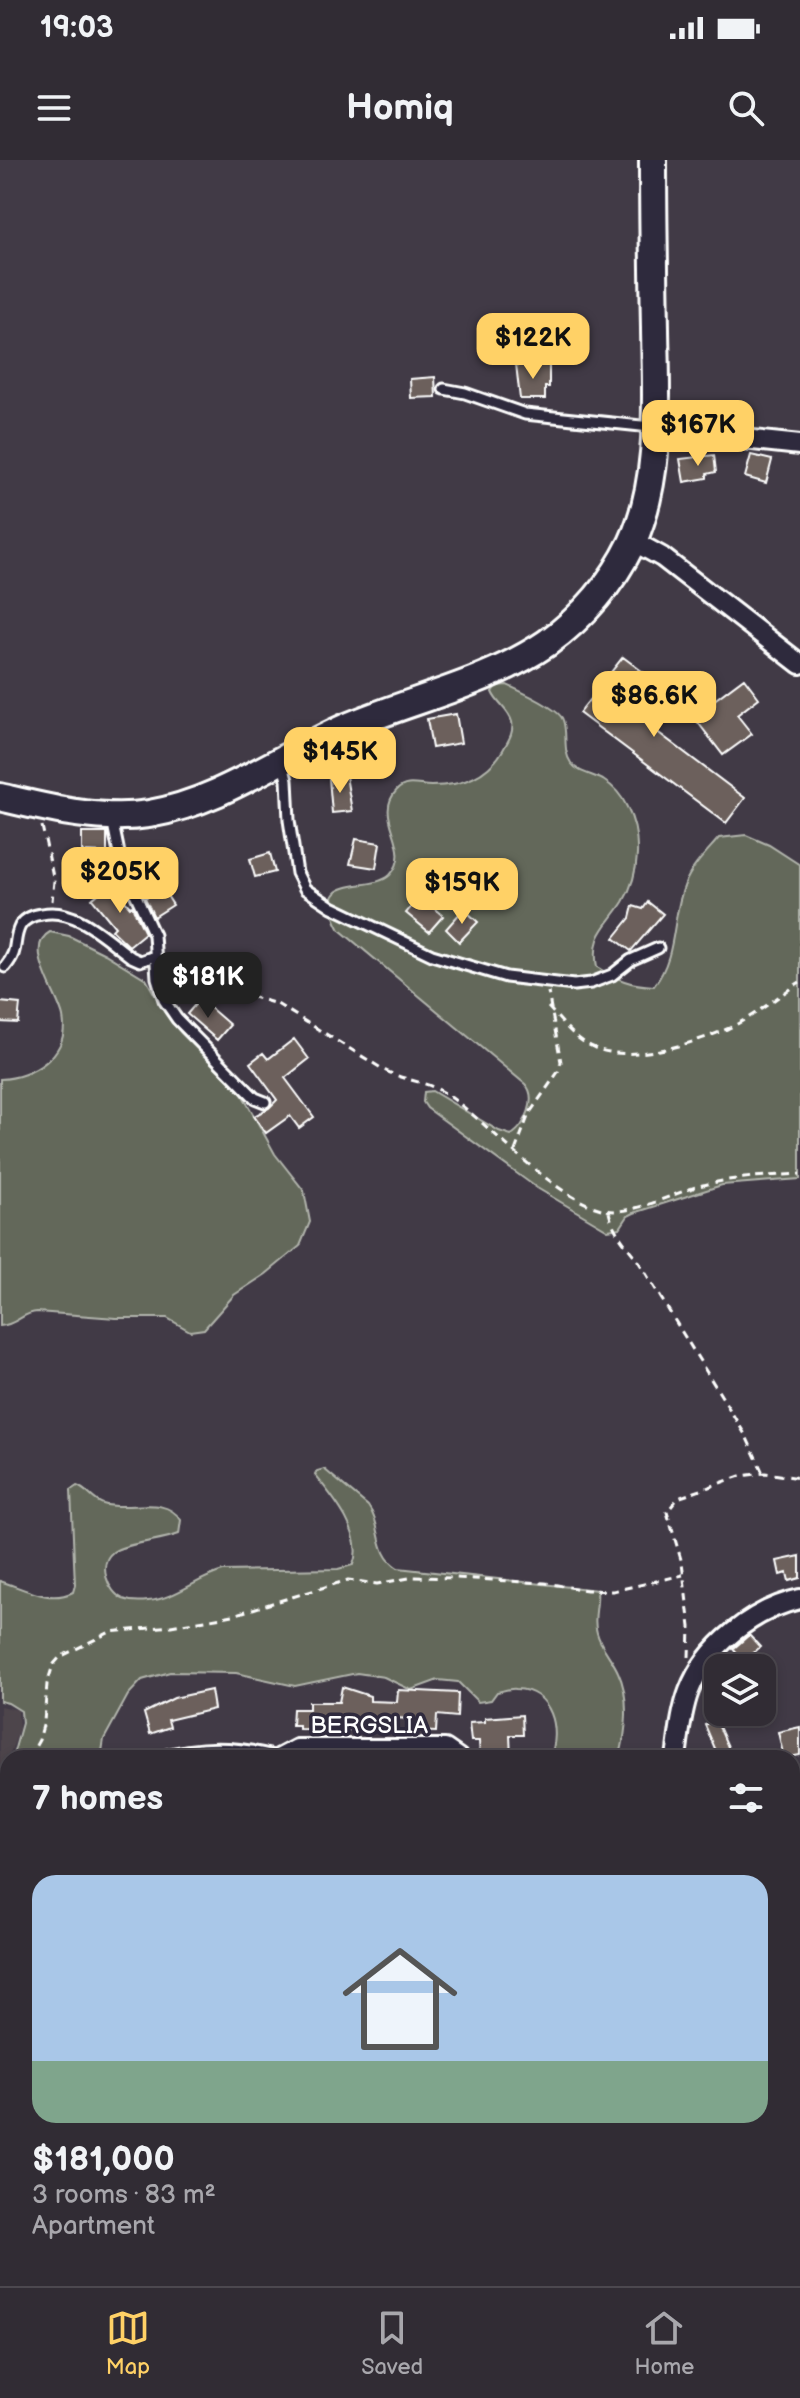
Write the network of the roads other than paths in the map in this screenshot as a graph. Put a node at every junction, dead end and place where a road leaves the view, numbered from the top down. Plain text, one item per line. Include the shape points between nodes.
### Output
1 (653, 160) edge
2 (444, 389) dead end
3 (654, 432) junction
4 (800, 445) edge
5 (633, 541) junction
6 (800, 664) edge
7 (282, 758) junction
8 (0, 797) edge
9 (112, 816) junction
10 (658, 948) dead end
11 (155, 960) junction
12 (5, 967) dead end
13 (265, 1102) dead end
14 (800, 1599) edge
15 (187, 1750) edge
16 (248, 1750) edge
17 (295, 1750) edge
18 (446, 1750) edge
19 (677, 1750) edge

1 - 3 main road
2 - 3 lane via 525,414
3 - 4 street
3 - 5 main road via 647,495
5 - 6 street via 662,557
5 - 7 main road via 590,606 544,645 496,671 382,712
7 - 9 main road via 198,801 149,814
7 - 10 lane via 294,858 305,889 332,907 432,955 506,977 591,983
8 - 9 main road
9 - 11 lane via 121,863 150,924
11 - 12 lane via 131,957 76,918 51,912 25,920 14,957
11 - 13 lane via 164,1000 177,1019
14 - 19 street via 766,1611 730,1635 698,1672
15 - 16 lane
17 - 18 street, BERGSLIA

